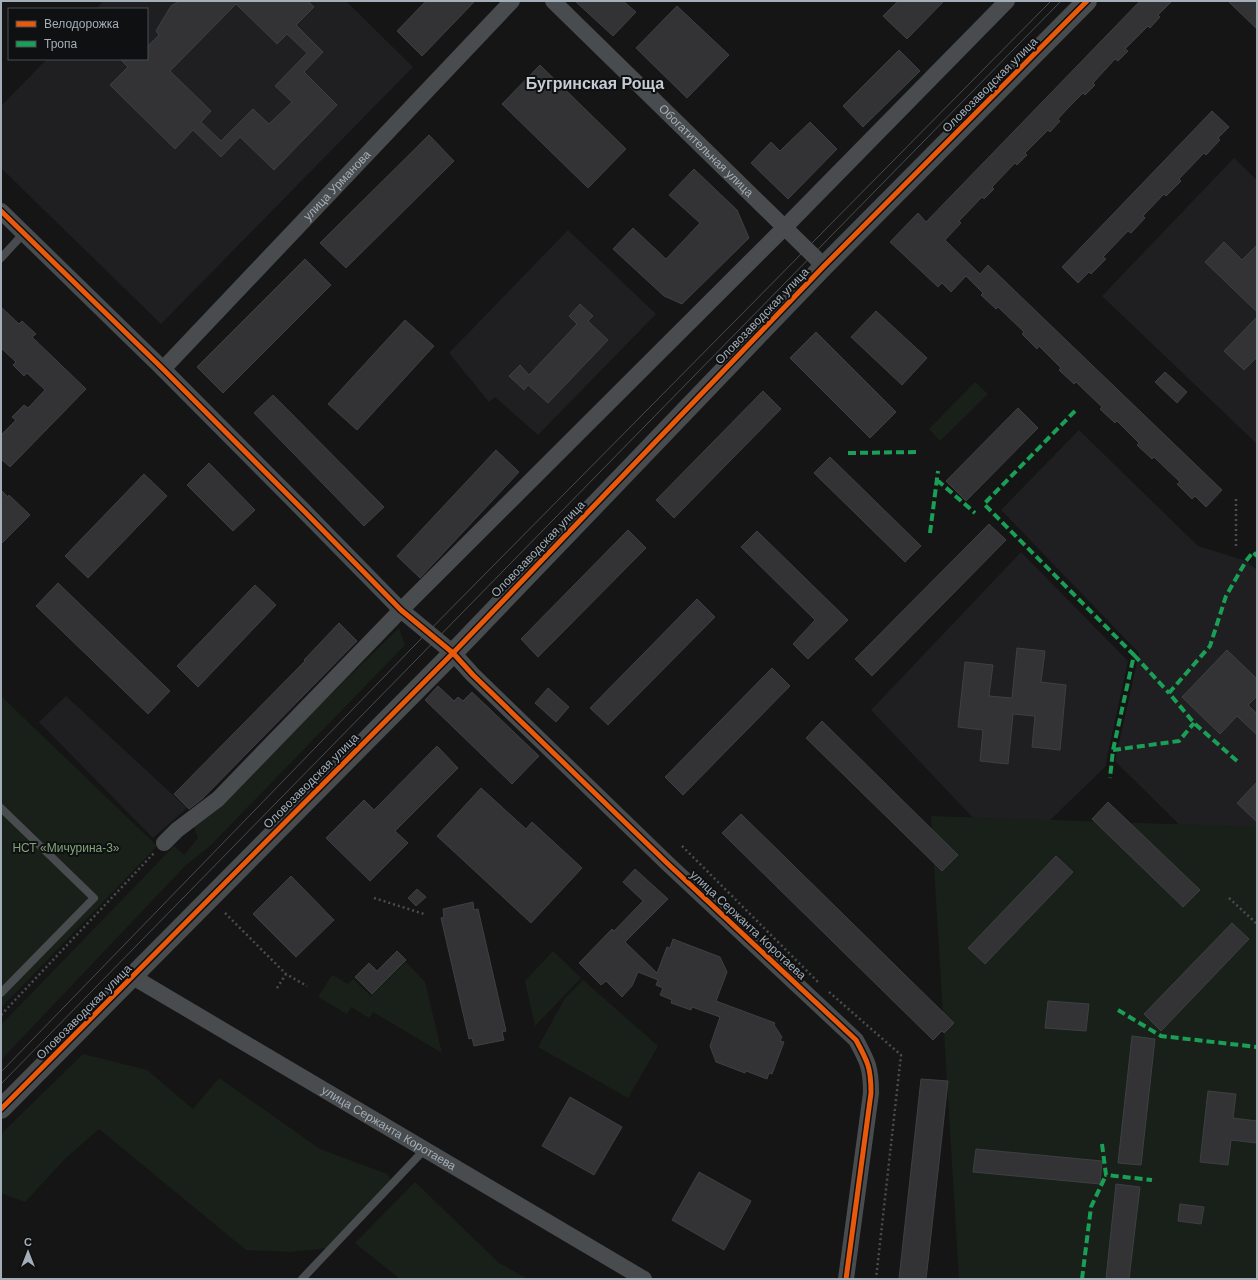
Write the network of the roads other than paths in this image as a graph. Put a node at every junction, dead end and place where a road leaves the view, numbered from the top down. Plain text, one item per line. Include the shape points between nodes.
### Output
1 (512, 1) edge
2 (553, 1) edge
3 (1007, 1) edge
4 (1087, 1) edge
5 (1, 211) edge
6 (785, 227) junction
7 (24, 233) junction
8 (1, 258) edge
9 (824, 266) junction
10 (163, 369) junction
11 (401, 610) junction
12 (453, 653) junction
13 (1, 808) edge
14 (164, 843) road end
15 (132, 977) junction
16 (1, 993) edge
17 (1, 1109) edge
18 (425, 1149) junction
19 (302, 1279) edge
20 (644, 1279) edge
21 (846, 1279) edge

1 - 10 street, улица Урманова
2 - 6 street, Обогатительная улица
3 - 6 street
4 - 9 street, Оловозаводская улица
5 - 7 street, улица Сержанта Коротаева
6 - 9 street, Обогатительная улица
6 - 11 street
7 - 8 lane
7 - 10 street, улица Сержанта Коротаева
9 - 12 street, Оловозаводская улица
10 - 11 street, улица Сержанта Коротаева
11 - 12 street, улица Сержанта Коротаева
11 - 14 street via 218,799
12 - 15 street, Оловозаводская улица
12 - 21 street, улица Сержанта Коротаева via 667,863 856,1040 871,1074 871,1093
13 - 16 lane via 94,898
15 - 17 street, Оловозаводская улица
15 - 18 street, улица Сержанта Коротаева
18 - 19 lane
18 - 20 street, улица Сержанта Коротаева

